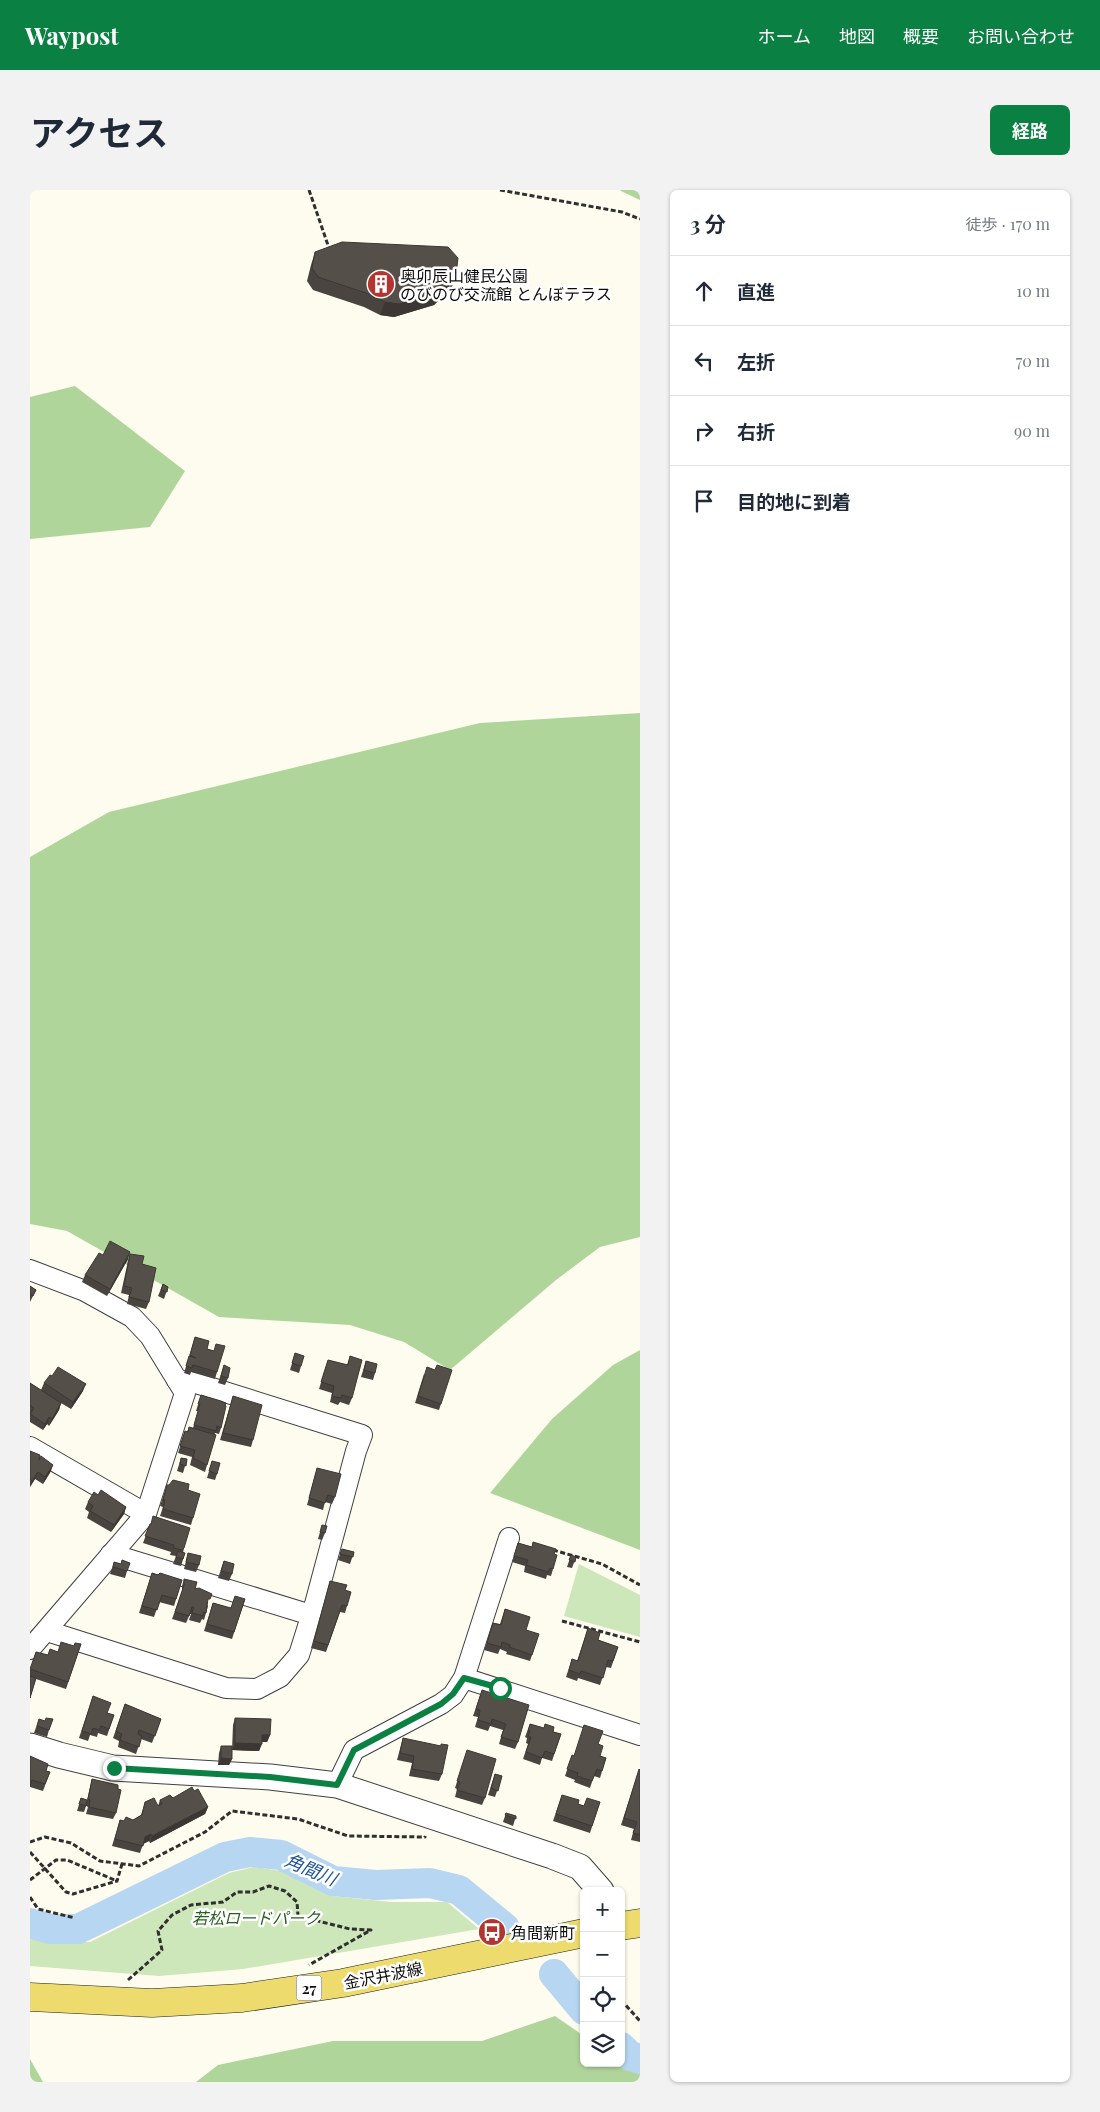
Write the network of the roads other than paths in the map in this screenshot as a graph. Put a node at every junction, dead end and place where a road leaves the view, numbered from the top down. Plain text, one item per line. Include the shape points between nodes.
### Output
1 (30, 1270) edge
2 (177, 1380) junction
3 (30, 1447) edge
4 (146, 1514) junction
5 (508, 1538) dead end
6 (111, 1554) junction
7 (312, 1615) junction
8 (47, 1631) junction
9 (30, 1649) edge
10 (464, 1678) junction
11 (640, 1735) edge
12 (30, 1746) edge
13 (337, 1785) junction
14 (598, 1887) edge
15 (640, 1923) edge
16 (625, 1925) edge
17 (580, 1935) edge
18 (30, 1997) edge

1 - 2 street via 85,1290 132,1316 150,1336
2 - 4 street via 185,1393
2 - 7 street via 196,1383 362,1435
3 - 4 street
4 - 6 street
5 - 10 street
6 - 7 street
6 - 8 street
7 - 8 street via 299,1655 280,1677 257,1689 226,1688
8 - 9 street
10 - 11 street
10 - 13 street via 441,1704 354,1750
12 - 13 street via 114,1768 270,1777
13 - 14 street via 552,1856 580,1867
15 - 16 main road
17 - 18 main road, 金沢井波線 / 27 via 352,1981 242,1998 152,2003

